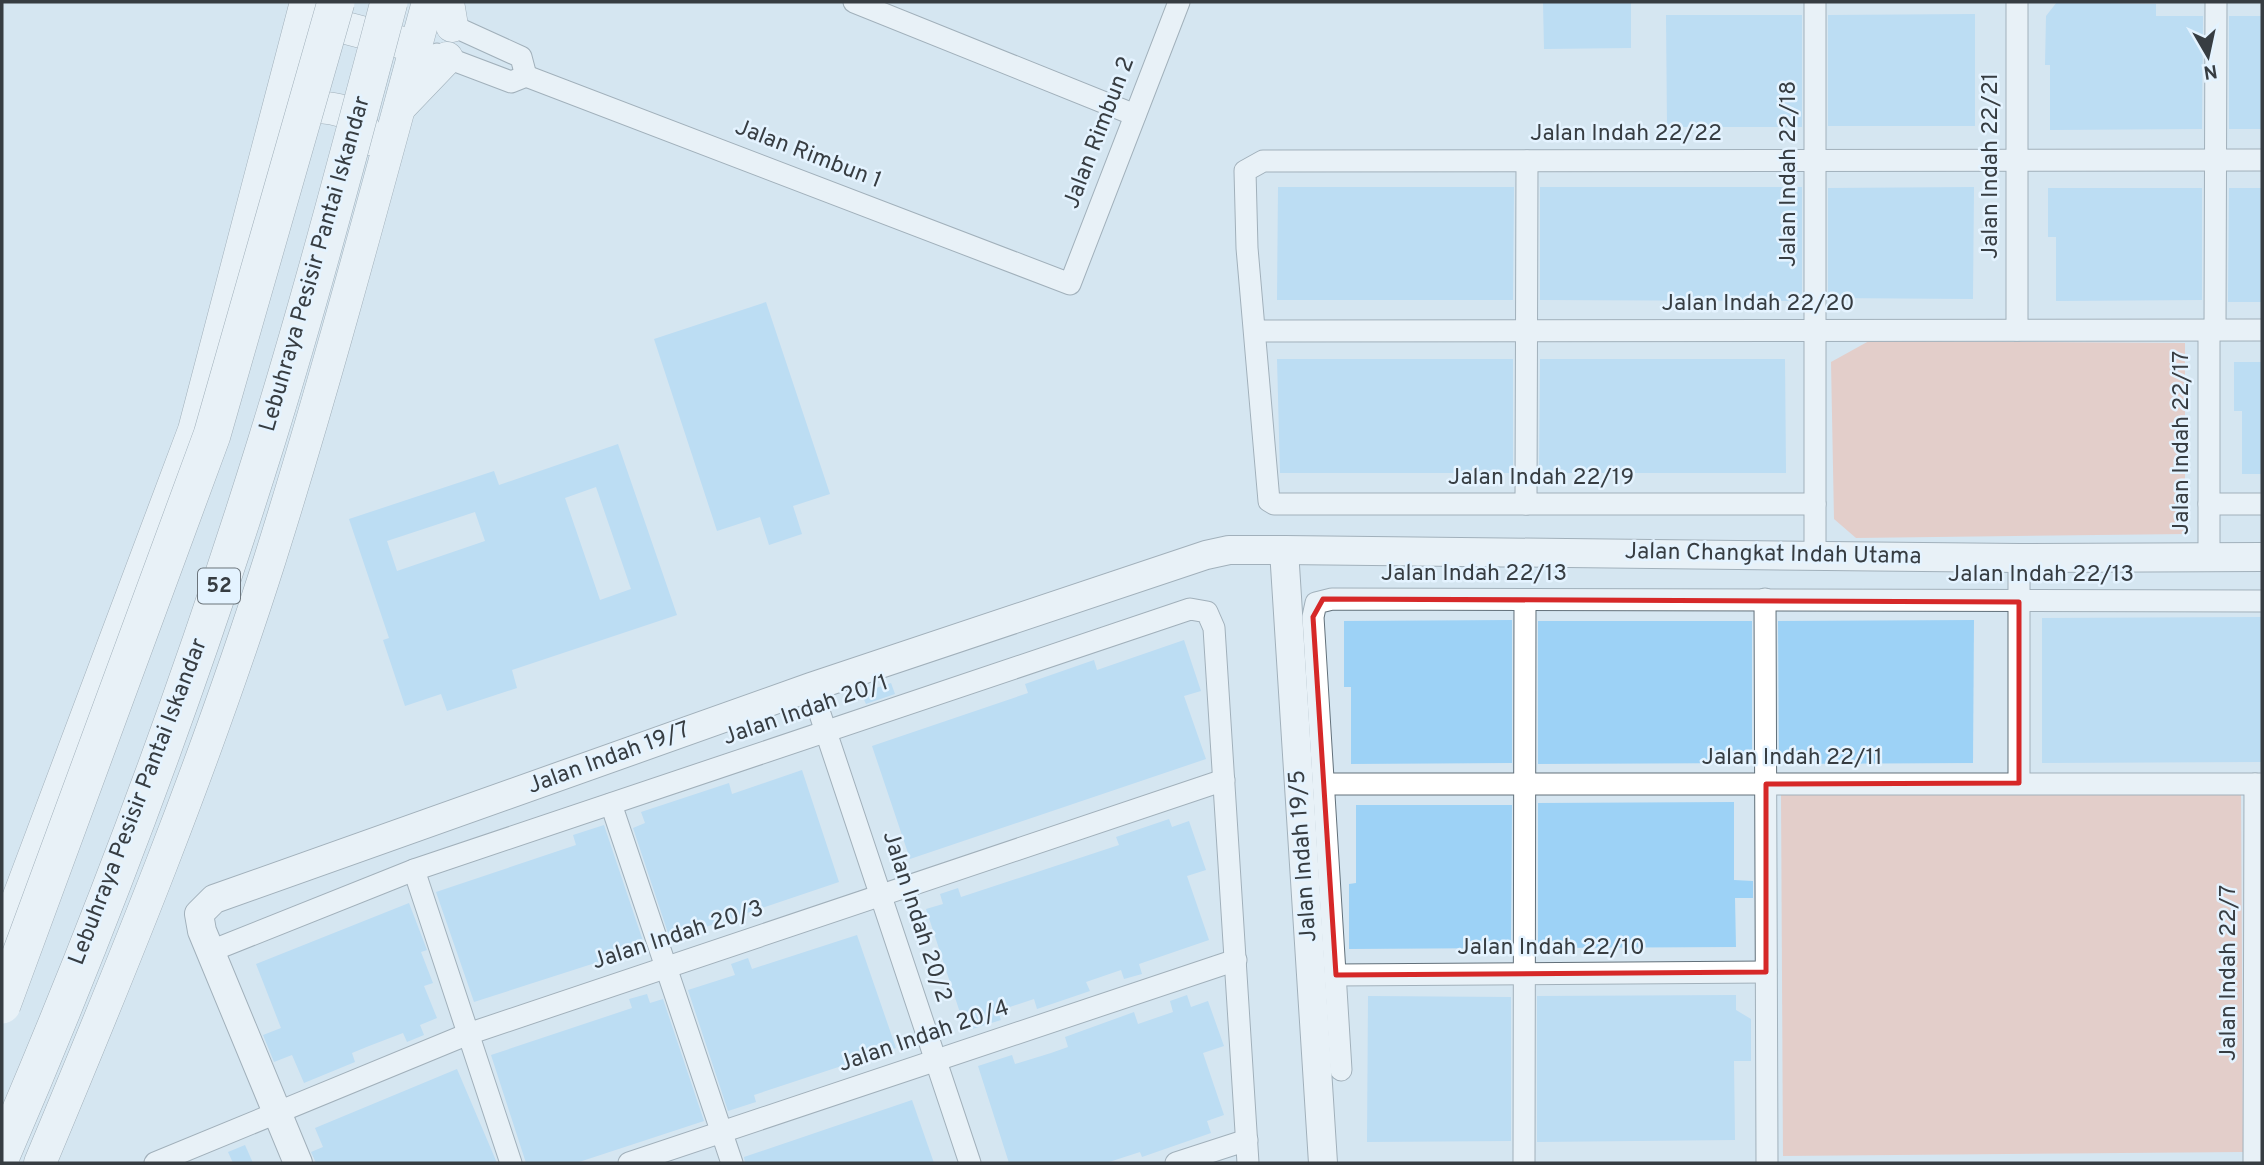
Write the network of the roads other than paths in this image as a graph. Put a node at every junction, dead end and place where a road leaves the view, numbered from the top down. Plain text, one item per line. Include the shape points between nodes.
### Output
1 (336, 2) edge
2 (375, 2) edge
3 (389, 2) edge
4 (854, 2) edge
5 (1179, 2) edge
6 (1815, 2) edge
7 (2017, 2) edge
8 (2216, 2) edge
9 (304, 9) edge
10 (443, 15) edge
11 (415, 46) junction
12 (449, 59) junction
13 (526, 76) junction
14 (396, 111) junction
15 (1135, 115) junction
16 (272, 128) junction
17 (383, 159) junction
18 (2017, 160) junction
19 (2216, 160) junction
20 (2262, 160) edge
21 (1527, 161) junction
22 (1815, 161) junction
23 (1070, 284) joint
24 (1815, 330) junction
25 (2017, 330) junction
26 (2212, 330) junction
27 (2262, 330) edge
28 (1255, 331) junction
29 (1527, 331) junction
30 (1527, 504) junction
31 (1815, 504) junction
32 (2209, 504) junction
33 (2262, 504) edge
34 (1284, 550) junction
35 (1815, 556) junction
36 (2209, 557) junction
37 (2262, 557) edge
38 (2020, 558) junction
39 (1765, 599) junction
40 (1525, 601) junction
41 (2262, 601) edge
42 (2019, 602) junction
43 (811, 687) junction
44 (826, 731) junction
45 (1224, 780) junction
46 (2019, 783) junction
47 (1322, 784) junction
48 (1766, 784) junction
49 (2259, 784) edge
50 (1525, 785) junction
51 (611, 804) junction
52 (414, 870) junction
53 (882, 896) junction
54 (2, 941) edge
55 (211, 951) junction
56 (1236, 960) junction
57 (667, 967) junction
58 (1766, 972) junction
59 (2259, 974) edge
60 (1336, 975) junction
61 (1525, 975) junction
62 (2, 1005) edge
63 (468, 1034) junction
64 (936, 1060) junction
65 (1341, 1070) dead end
66 (2258, 1073) edge
67 (278, 1114) junction
68 (722, 1132) junction
69 (1247, 1140) junction
70 (2, 1154) edge
71 (40, 1163) edge
72 (155, 1163) edge
73 (298, 1163) edge
74 (511, 1163) edge
75 (629, 1163) edge
76 (732, 1163) edge
77 (970, 1163) edge
78 (1176, 1163) edge
79 (1248, 1163) edge
80 (1323, 1163) edge
81 (1524, 1163) edge
82 (1767, 1163) edge
83 (2254, 1163) edge

1 - 62 highway, 52, bridge via 212,435
2 - 10 main road
3 - 70 highway, Lebuhraya Pesisir Pantai Iskandar / 52, bridge via 295,345 165,746
4 - 15 street
5 - 15 street, Jalan Rimbun 2
6 - 22 street, Jalan Indah 22/18
7 - 18 street, Jalan Indah 22/21
8 - 19 street, Jalan Indah 22/17
9 - 11 main road
9 - 16 main road
10 - 11 main road
10 - 12 street
10 - 13 street via 521,57
11 - 12 street
11 - 14 main road
12 - 13 street via 511,82
12 - 14 main road
13 - 23 street, Jalan Rimbun 1
14 - 17 main road
15 - 23 street, Jalan Rimbun 2
16 - 17 main road via 292,111 328,108 356,118
16 - 54 main road via 194,430
17 - 71 main road via 271,559 120,971
18 - 19 street, Jalan Indah 22/22
18 - 22 street, Jalan Indah 22/22
18 - 25 street, Jalan Indah 22/21
19 - 20 street, Jalan Indah 22/22
19 - 26 street, Jalan Indah 22/17
21 - 22 street, Jalan Indah 22/22
21 - 28 street, Jalan Indah 22/22 via 1263,161 1248,167 1243,178
21 - 29 street
22 - 24 street, Jalan Indah 22/18
24 - 25 street, Jalan Indah 22/20
24 - 29 street, Jalan Indah 22/20
24 - 31 street, Jalan Indah 22/18
25 - 26 street, Jalan Indah 22/20
26 - 27 street, Jalan Indah 22/20
26 - 32 street, Jalan Indah 22/17
28 - 29 street, Jalan Indah 22/20
28 - 30 street, Jalan Indah 22/19 via 1269,501
29 - 30 street
30 - 31 street, Jalan Indah 22/19
31 - 35 street, Jalan Indah 22/18
32 - 33 street
32 - 36 street, Jalan Indah 22/17
34 - 35 street, Jalan Changkat Indah Utama
34 - 43 street, Jalan Indah 19/7 via 1228,550 1206,555
34 - 80 street, Jalan Indah 19/5
35 - 38 street, Jalan Changkat Indah Utama
36 - 37 street, Jalan Changkat Indah Utama
36 - 38 street, Jalan Changkat Indah Utama
38 - 42 street
39 - 40 street, Jalan Indah 22/13
39 - 42 street, Jalan Indah 22/13
39 - 48 street
40 - 47 street, Jalan Indah 22/13 via 1332,599 1316,603
40 - 50 street
41 - 42 street, Jalan Indah 22/13
42 - 46 street
43 - 44 street, Jalan Indah 20/2
43 - 55 street, Jalan Indah 19/7 via 214,899 199,914
44 - 45 street, Jalan Indah 20/1 via 1190,609 1207,612 1214,628
44 - 51 street, Jalan Indah 20/1
44 - 53 street, Jalan Indah 20/2
45 - 53 street, Jalan Indah 20/3
45 - 56 street
46 - 48 street, Jalan Indah 22/11
46 - 49 street, Jalan Indah 22/11
47 - 50 street, Jalan Indah 22/11
47 - 60 street
48 - 50 street, Jalan Indah 22/11
48 - 58 street
49 - 59 street, Jalan Indah 22/7
50 - 61 street
51 - 52 street, Jalan Indah 20/1
51 - 57 street
52 - 55 street, Jalan Indah 20/1
52 - 63 street
53 - 57 street, Jalan Indah 20/3
53 - 64 street, Jalan Indah 20/2
55 - 67 street, Jalan Indah 19/7
56 - 64 street, Jalan Indah 20/4
56 - 69 street
57 - 63 street, Jalan Indah 20/3
57 - 68 street
58 - 61 street, Jalan Indah 22/10
58 - 82 street
59 - 66 street, Jalan Indah 22/7
60 - 61 street, Jalan Indah 22/10
60 - 65 street
61 - 81 street
63 - 67 street, Jalan Indah 20/3
63 - 74 street
64 - 68 street, Jalan Indah 20/4
64 - 77 street, Jalan Indah 20/2
66 - 83 street, Jalan Indah 22/7
67 - 72 street, Jalan Indah 20/3
67 - 73 street, Jalan Indah 19/7
68 - 75 street, Jalan Indah 20/4
68 - 76 street
69 - 78 street
69 - 79 street

